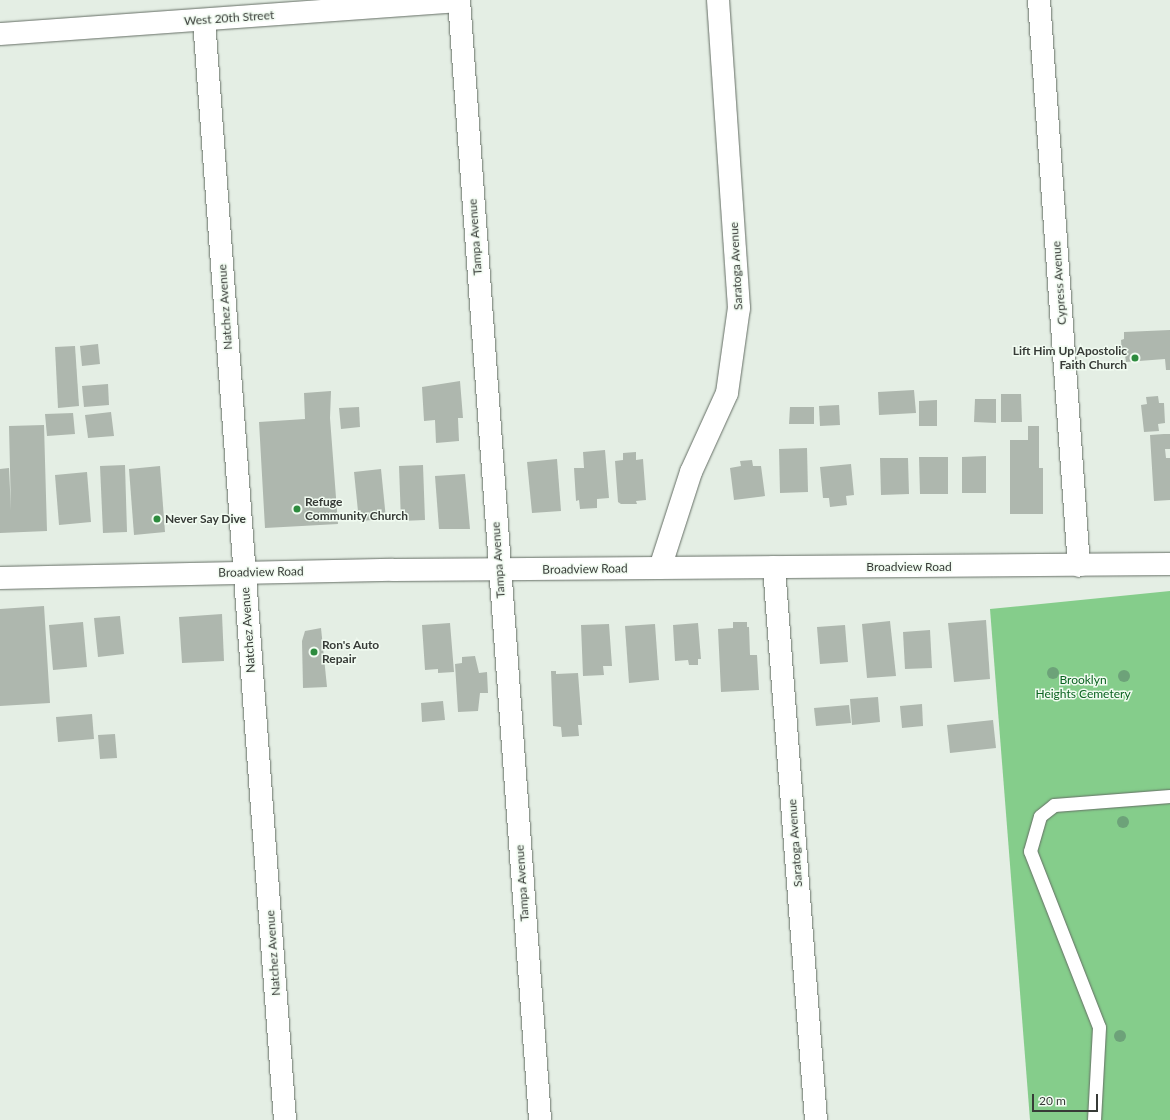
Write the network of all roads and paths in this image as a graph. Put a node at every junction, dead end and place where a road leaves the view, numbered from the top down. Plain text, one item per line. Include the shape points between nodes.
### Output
1 (459, 0) edge
2 (718, 0) edge
3 (1038, 0) edge
4 (204, 20) junction
5 (0, 34) edge
6 (1170, 564) edge
7 (1079, 566) junction
8 (774, 567) junction
9 (660, 568) junction
10 (498, 570) junction
11 (244, 572) junction
12 (0, 578) edge
13 (1170, 796) edge
14 (285, 1120) edge
15 (540, 1120) edge
16 (816, 1120) edge
17 (1094, 1120) edge

1 - 4 street, West 20th Street
1 - 10 street, Tampa Avenue
2 - 9 street, Saratoga Avenue via 739,308 727,393 692,472
3 - 7 street, Cypress Avenue
4 - 5 street, West 20th Street
4 - 11 street, Natchez Avenue
6 - 7 street, Broadview Road
7 - 8 street, Broadview Road
8 - 9 street, Broadview Road
8 - 16 street, Saratoga Avenue
9 - 10 street, Broadview Road
10 - 11 street, Broadview Road
10 - 15 street, Tampa Avenue
11 - 12 street, Broadview Road
11 - 14 street, Natchez Avenue
13 - 17 lane via 1054,805 1040,816 1030,851 1100,1027

